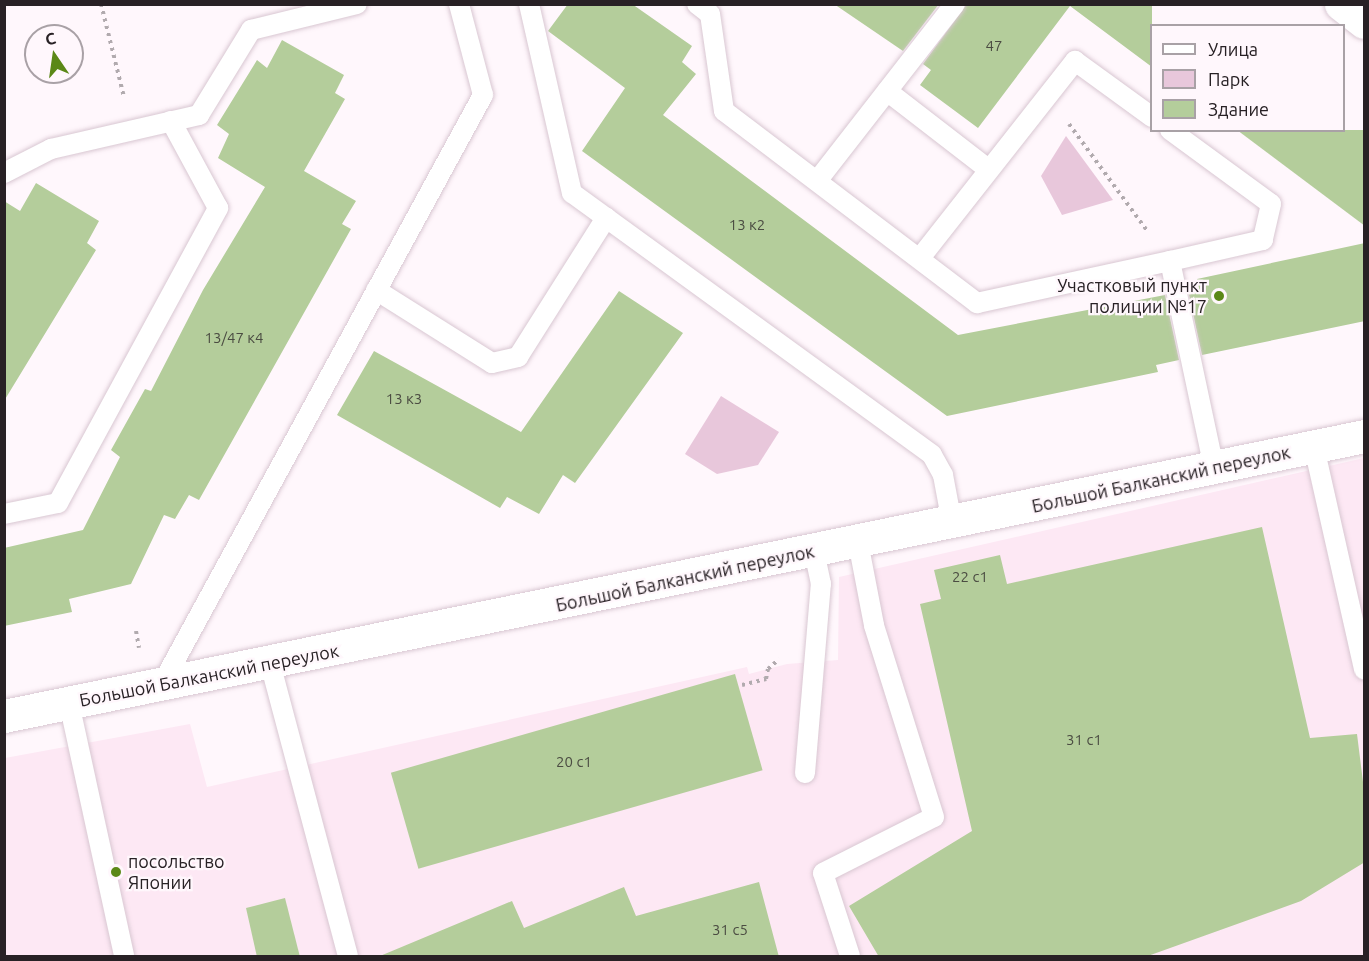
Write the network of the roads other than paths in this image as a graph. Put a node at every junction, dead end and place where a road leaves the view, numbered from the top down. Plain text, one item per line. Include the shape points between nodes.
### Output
1 (357, 4) edge
2 (459, 4) edge
3 (529, 4) edge
4 (697, 4) edge
5 (955, 4) edge
6 (1341, 4) edge
7 (1365, 22) edge
8 (887, 91) junction
9 (1150, 116) edge
10 (171, 121) junction
11 (1173, 132) edge
12 (988, 169) junction
13 (4, 173) edge
14 (817, 181) junction
15 (606, 218) junction
16 (920, 258) junction
17 (1170, 261) junction
18 (376, 290) junction
19 (1365, 436) edge
20 (1314, 447) junction
21 (1214, 468) junction
22 (4, 514) edge
23 (952, 523) junction
24 (858, 542) junction
25 (814, 551) junction
26 (270, 663) junction
27 (1365, 669) edge
28 (162, 684) junction
29 (69, 703) junction
30 (4, 716) edge
31 (805, 773) dead end
32 (124, 957) edge
33 (348, 957) edge
34 (850, 957) edge

1 - 10 lane via 251,30 199,115
2 - 18 lane via 483,95
3 - 15 lane via 572,193
4 - 14 lane via 710,14 724,111
5 - 8 lane
6 - 7 street
8 - 12 lane
8 - 14 lane
9 - 12 lane via 1075,61
10 - 13 lane via 51,149
10 - 22 lane via 218,208 58,503
11 - 17 lane via 1271,204 1263,240
12 - 16 lane
14 - 16 lane
15 - 18 lane via 518,357 492,363
15 - 23 lane via 932,455 943,475
16 - 17 lane via 977,303
17 - 21 lane
18 - 28 lane
19 - 20 street, Большой Балканский переулок
20 - 21 street, Большой Балканский переулок
20 - 27 lane
21 - 23 street, Большой Балканский переулок
23 - 24 street, Большой Балканский переулок
24 - 25 street, Большой Балканский переулок
24 - 34 lane via 874,625 934,817 823,873
25 - 26 street, Большой Балканский переулок
25 - 31 lane via 821,584
26 - 28 street, Большой Балканский переулок
26 - 33 lane
28 - 29 street, Большой Балканский переулок
29 - 30 street, Большой Балканский переулок
29 - 32 lane

